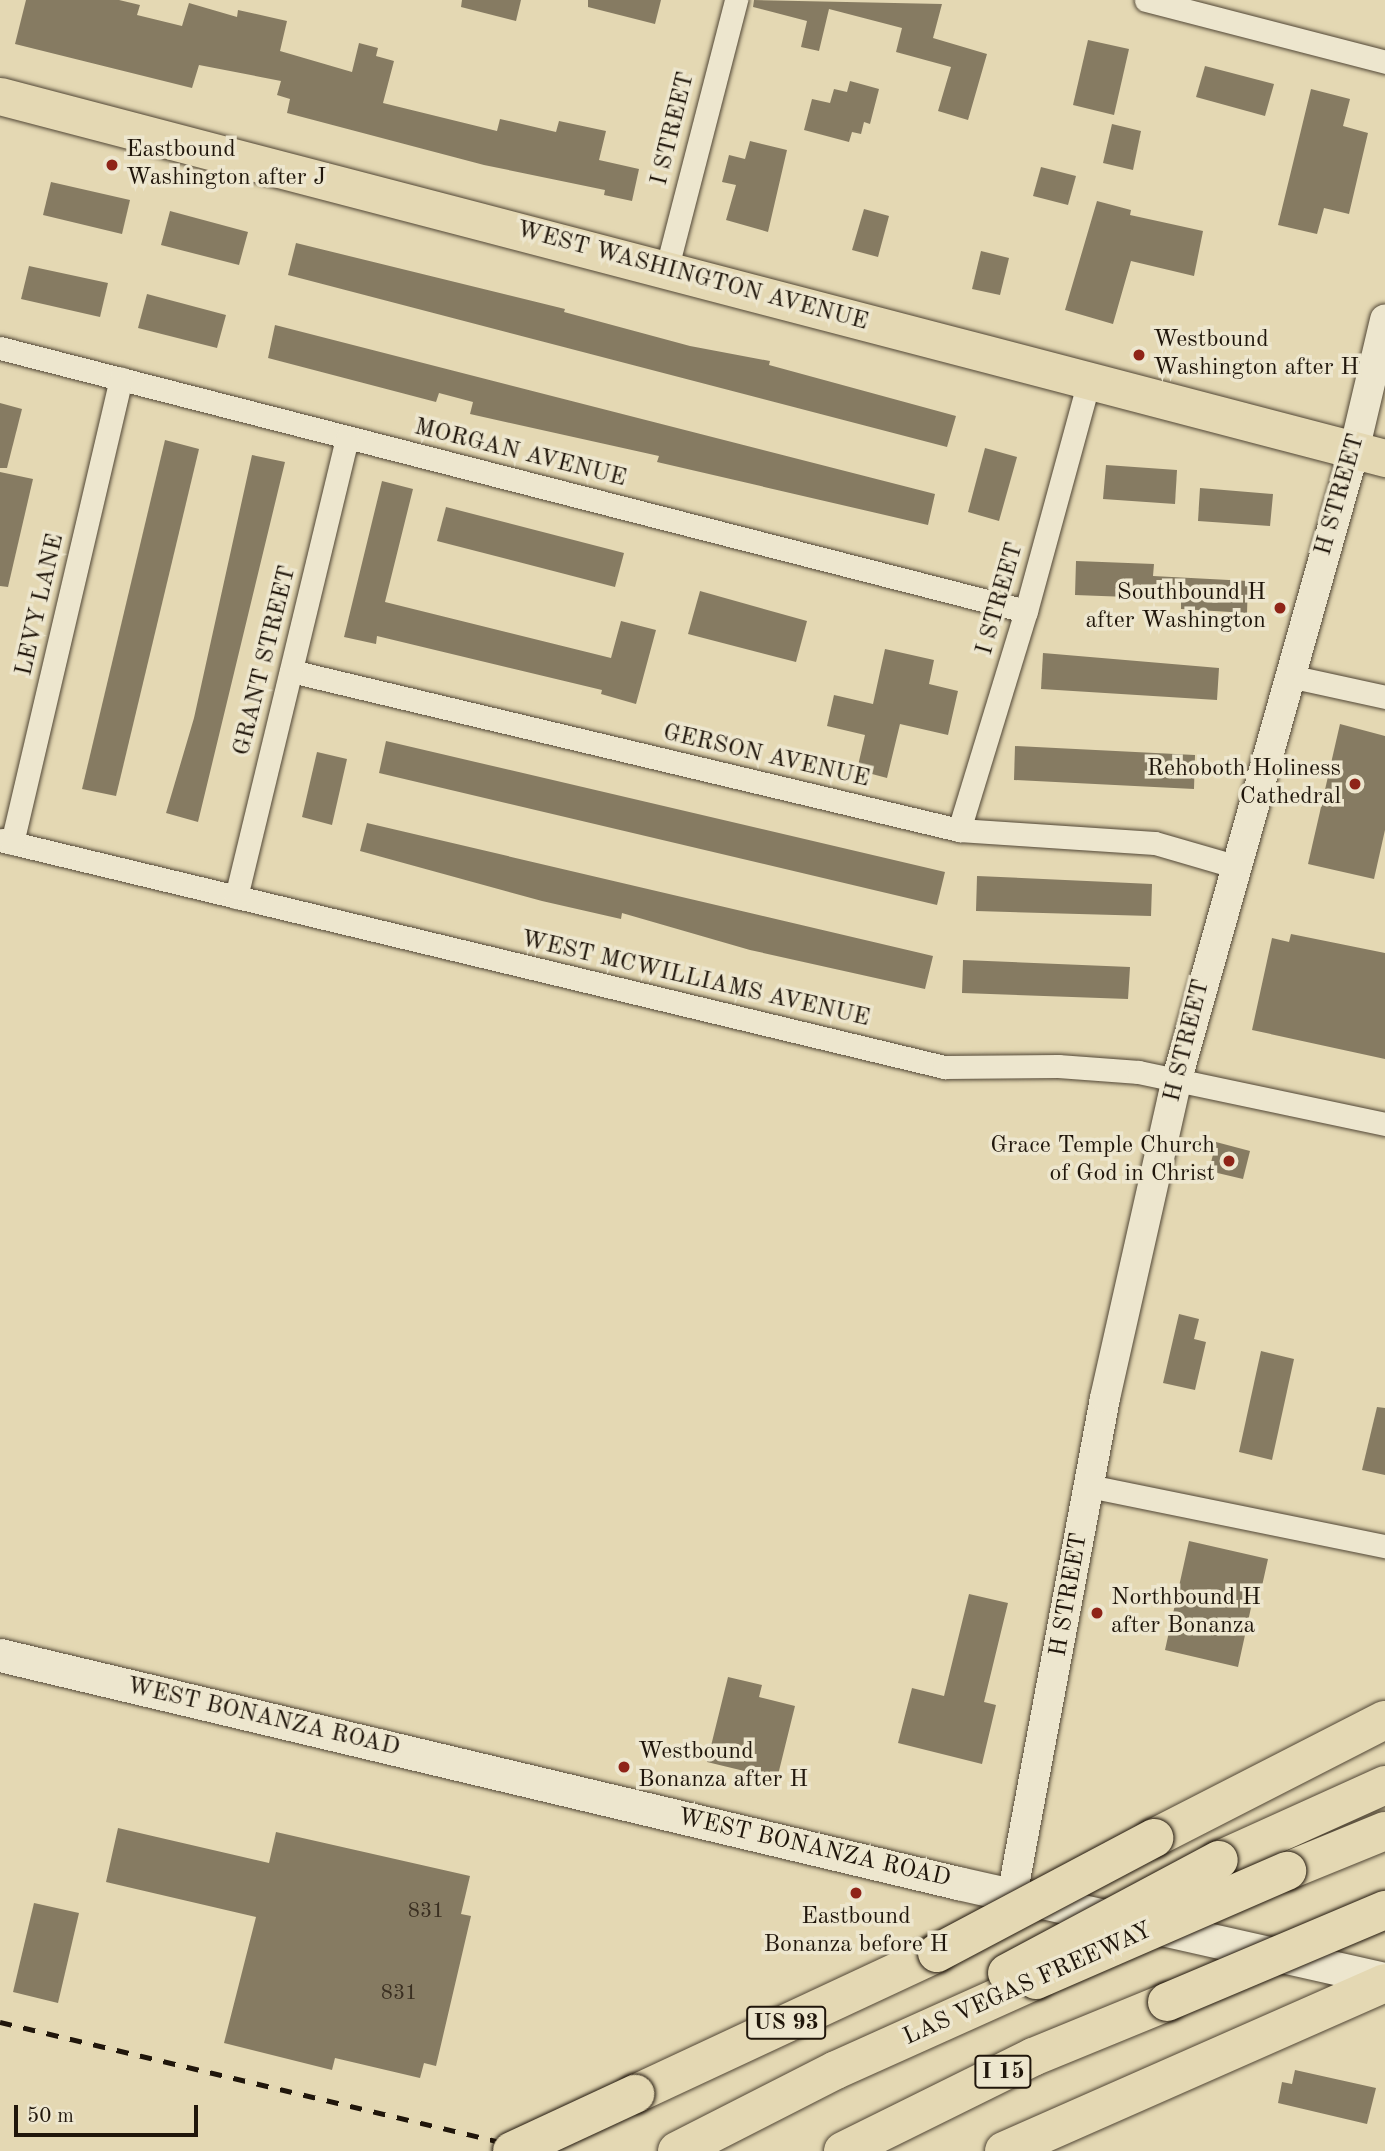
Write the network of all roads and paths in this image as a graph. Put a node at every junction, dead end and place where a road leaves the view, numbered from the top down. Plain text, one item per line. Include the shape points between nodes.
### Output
1 (736, 0) edge
2 (1146, 0) edge
3 (1385, 62) edge
4 (0, 96) edge
5 (666, 271) junction
6 (1385, 320) edge
7 (0, 348) edge
8 (121, 379) junction
9 (1089, 380) junction
10 (347, 437) junction
11 (1369, 454) edge
12 (1026, 611) junction
13 (291, 671) junction
14 (1289, 676) junction
15 (1385, 697) edge
16 (959, 830) junction
17 (6, 841) edge
18 (1234, 866) junction
19 (236, 897) junction
20 (1177, 1079) junction
21 (1385, 1124) edge
22 (1089, 1486) junction
23 (1385, 1546) edge
24 (0, 1655) edge
25 (1385, 1720) edge
26 (1385, 1785) edge
27 (1385, 1831) edge
28 (1012, 1896) junction
29 (1385, 1910) edge
30 (1021, 1976) junction
31 (1385, 1981) edge
32 (512, 2151) edge
33 (677, 2151) edge
34 (843, 2151) edge
35 (1004, 2151) edge

1 - 5 street, I STREET
2 - 3 street
4 - 5 main road, WEST WASHINGTON AVENUE
5 - 9 main road, WEST WASHINGTON AVENUE
6 - 11 street, H STREET
7 - 8 street, MORGAN AVENUE
8 - 10 street, MORGAN AVENUE
8 - 17 street, LEVY LANE
9 - 11 main road, WEST WASHINGTON AVENUE
9 - 12 street, I STREET
10 - 12 street, MORGAN AVENUE
10 - 13 street, GRANT STREET
11 - 14 street, H STREET
12 - 16 street, I STREET
13 - 16 street, GERSON AVENUE
13 - 19 street, GRANT STREET
14 - 15 street
14 - 18 street, H STREET
16 - 18 street, GERSON AVENUE via 1155,843
17 - 19 street, WEST MCWILLIAMS AVENUE
18 - 20 street, H STREET
19 - 20 street, WEST MCWILLIAMS AVENUE via 944,1067 1058,1066
20 - 21 street, WEST MCWILLIAMS AVENUE
20 - 22 street, H STREET
22 - 23 street
22 - 28 street, H STREET
24 - 28 main road, WEST BONANZA ROAD
25 - 32 highway, US 93, bridge via 937,1953
26 - 30 highway, bridge via 1219,1860
27 - 30 highway, LAS VEGAS FREEWAY, bridge
28 - 31 main road, WEST BONANZA ROAD
29 - 34 highway, I 15, bridge via 1033,2057
30 - 33 highway, LAS VEGAS FREEWAY
31 - 35 highway

